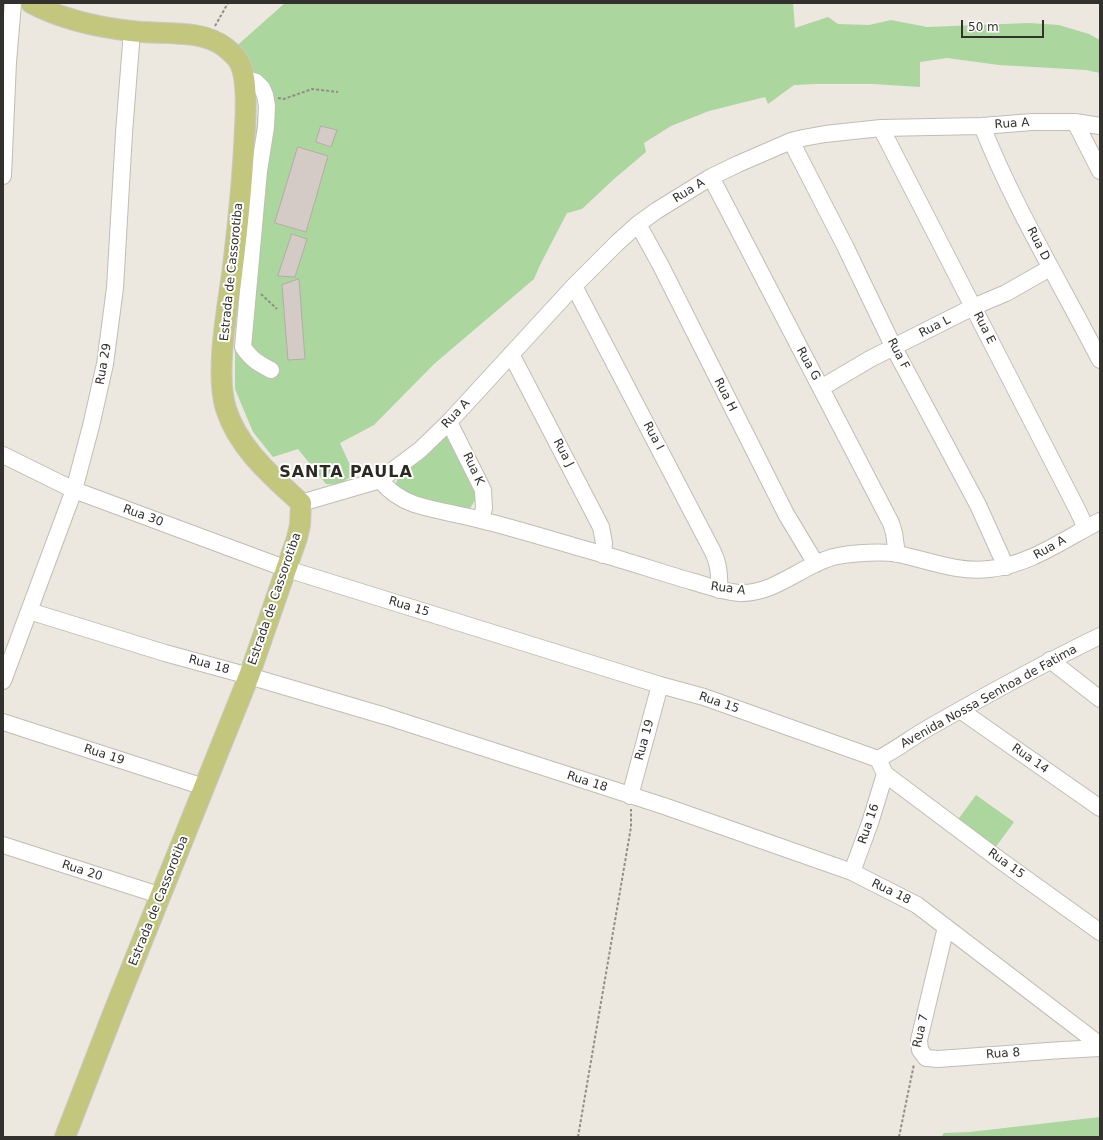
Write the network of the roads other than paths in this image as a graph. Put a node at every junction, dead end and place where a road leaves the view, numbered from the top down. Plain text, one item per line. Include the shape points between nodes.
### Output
1 (13, 3) edge
2 (31, 3) edge
3 (132, 31) junction
4 (244, 78) junction
5 (1075, 122) junction
6 (982, 126) junction
7 (1100, 126) edge
8 (881, 128) junction
9 (791, 141) junction
10 (1100, 171) edge
11 (3, 176) edge
12 (711, 177) junction
13 (638, 224) junction
14 (1050, 268) junction
15 (574, 286) junction
16 (973, 307) junction
17 (894, 348) junction
18 (511, 354) junction
19 (1100, 360) edge
20 (271, 370) dead end
21 (821, 388) junction
22 (449, 422) junction
23 (3, 456) edge
24 (380, 480) junction
25 (74, 490) junction
26 (301, 503) junction
27 (481, 520) junction
28 (1093, 524) edge
29 (897, 554) junction
30 (603, 555) junction
31 (816, 564) junction
32 (1006, 567) junction
33 (287, 569) junction
34 (719, 590) junction
35 (29, 611) junction
36 (1100, 636) edge
37 (1050, 660) junction
38 (249, 676) junction
39 (3, 681) edge
40 (660, 685) junction
41 (1100, 700) edge
42 (960, 710) junction
43 (3, 722) edge
44 (878, 759) junction
45 (885, 774) junction
46 (204, 787) junction
47 (630, 796) junction
48 (1100, 808) edge
49 (3, 845) edge
50 (852, 872) junction
51 (162, 896) junction
52 (946, 927) junction
53 (1100, 932) edge
54 (919, 1040) joint
55 (1100, 1045) edge
56 (1100, 1048) edge
57 (66, 1137) edge

1 - 11 street
2 - 3 main road, Estrada de Cassorotiba via 60,17 81,23
3 - 4 main road, Estrada de Cassorotiba via 209,38 235,56
3 - 25 street, Rua 29 via 115,288 105,364
4 - 20 street via 256,82 262,88 267,106 243,347 256,362
4 - 26 main road, Estrada de Cassorotiba via 244,144 221,378 226,408 237,433 259,463
5 - 6 street, Rua A
5 - 7 street, Rua A
5 - 10 street
6 - 8 street, Rua A
6 - 14 street, Rua D
8 - 9 street, Rua A via 825,134
8 - 16 street, Rua E
9 - 12 street, Rua A
9 - 17 street, Rua F
12 - 13 street, Rua A
12 - 21 street, Rua G
13 - 15 street, Rua A
13 - 31 street, Rua H via 786,514
14 - 16 street, Rua L via 1006,293
14 - 19 street, Rua D
15 - 18 street, Rua A
15 - 34 street, Rua I via 713,552 719,570
16 - 17 street, Rua L
16 - 28 street, Rua E via 1077,508
17 - 21 street, Rua L
17 - 32 street, Rua F via 978,505
18 - 22 street, Rua A
18 - 30 street, Rua J via 601,527
21 - 29 street, Rua G via 891,523
22 - 24 street, Rua A via 420,450
22 - 27 street, Rua K via 482,490 484,508
23 - 25 street, Rua 30
24 - 26 street, Rua A
24 - 27 street, Rua A via 398,497 412,503
25 - 33 street, Rua 30
25 - 35 street, Rua 29
26 - 33 main road, Estrada de Cassorotiba via 300,525
27 - 30 street, Rua A
28 - 32 street, Rua A via 1028,560
29 - 31 street, Rua A via 837,556
29 - 32 street, Rua A via 972,569
30 - 34 street, Rua A
31 - 34 street, Rua A via 754,592
33 - 38 main road, Estrada de Cassorotiba
33 - 40 street, Rua 15
35 - 38 street, Rua 18
35 - 39 street, Rua 29
36 - 37 street, Avenida Nossa Senhoa de Fatima
37 - 41 street
37 - 42 street, Avenida Nossa Senhoa de Fatima
38 - 46 main road, Estrada de Cassorotiba
38 - 47 street, Rua 18 via 385,716
40 - 44 street, Rua 15 via 704,697
40 - 47 street, Rua 19
42 - 44 street, Avenida Nossa Senhoa de Fatima
42 - 48 street, Rua 14
43 - 46 street, Rua 19
44 - 45 street, Rua 15
45 - 50 street, Rua 16
45 - 53 street, Rua 15
46 - 51 main road, Estrada de Cassorotiba
47 - 50 street, Rua 18
49 - 51 street, Rua 20
50 - 52 street, Rua 18 via 917,905
51 - 57 main road, Estrada de Cassorotiba
52 - 54 street, Rua 7
52 - 55 street, Rua 18
54 - 56 street, Rua 8 via 922,1055 931,1059

